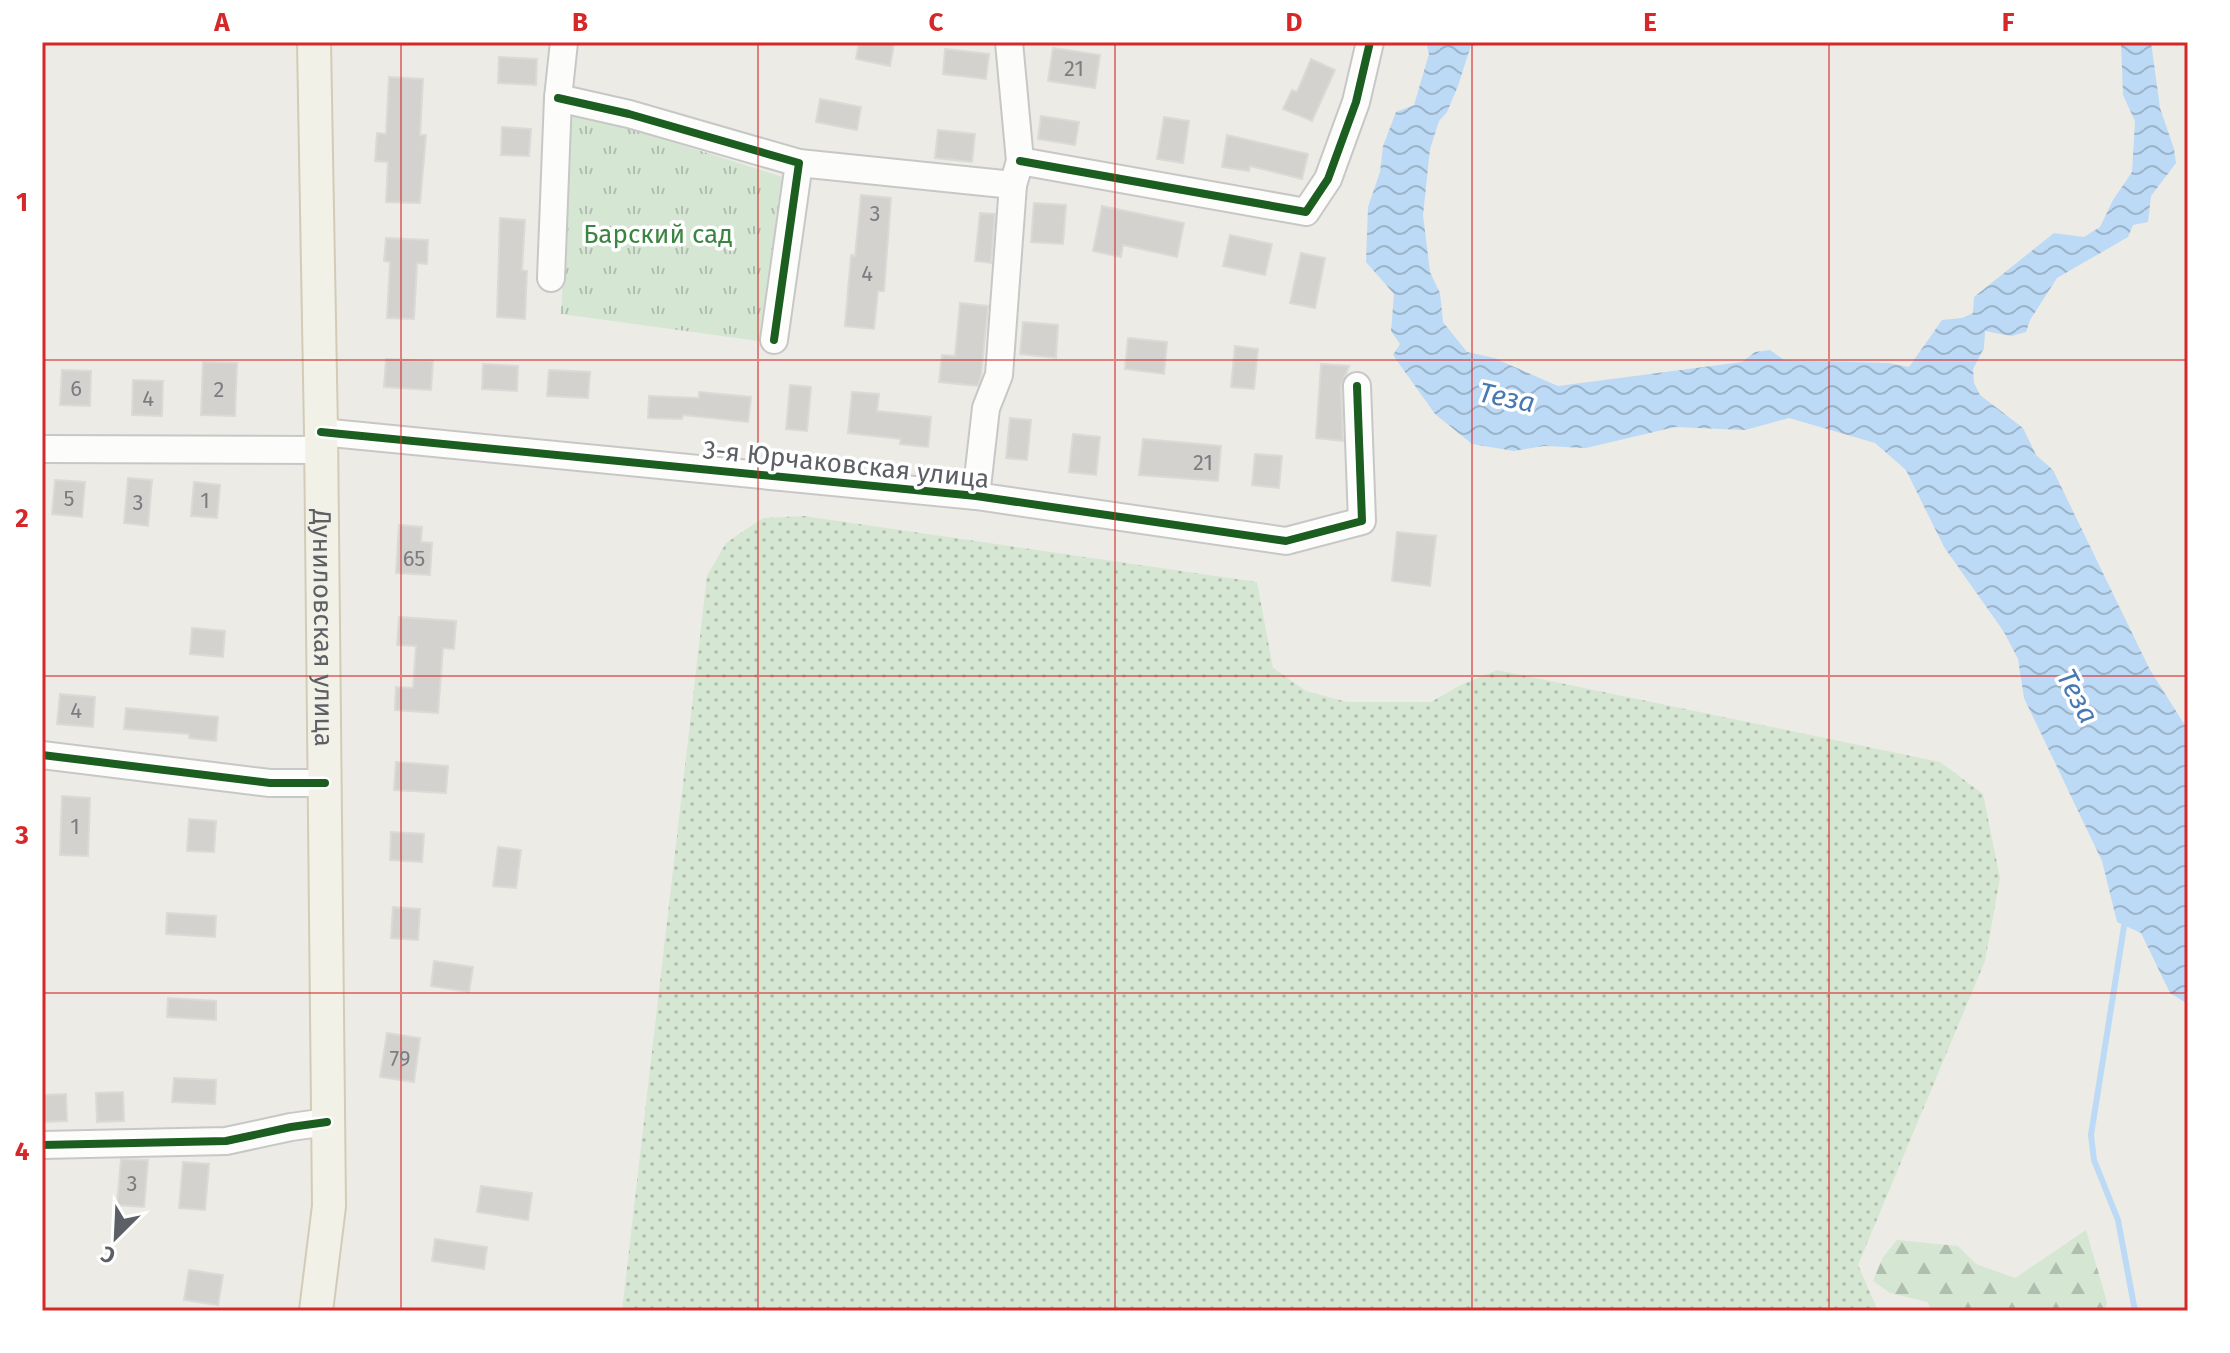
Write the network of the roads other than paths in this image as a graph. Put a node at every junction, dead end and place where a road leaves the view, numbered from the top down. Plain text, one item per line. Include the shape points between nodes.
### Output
1 (314, 42) edge
2 (564, 42) edge
3 (1006, 42) edge
4 (1370, 42) edge
5 (558, 98) junction
6 (799, 163) junction
7 (1017, 173) junction
8 (551, 278) dead end
9 (774, 340) dead end
10 (1357, 386) dead end
11 (321, 441) junction
12 (42, 449) edge
13 (976, 496) junction
14 (42, 755) edge
15 (325, 783) junction
16 (327, 1122) junction
17 (42, 1145) edge
18 (316, 1311) edge

1 - 11 main road, Дуниловская улица
2 - 5 street
3 - 7 street
4 - 7 street via 1356,102 1328,179 1306,212
5 - 6 street
5 - 8 street
6 - 7 street
6 - 9 street
7 - 13 street via 999,375 986,408
10 - 13 street, 3-я Юрчаковская улица via 1362,521 1286,541
11 - 12 street, 3-я Юрчаковская улица
11 - 13 street, 3-я Юрчаковская улица
11 - 15 main road, Дуниловская улица
14 - 15 street via 270,783
15 - 16 main road, Дуниловская улица
16 - 17 street via 226,1141
16 - 18 main road, Дуниловская улица via 329,1206

